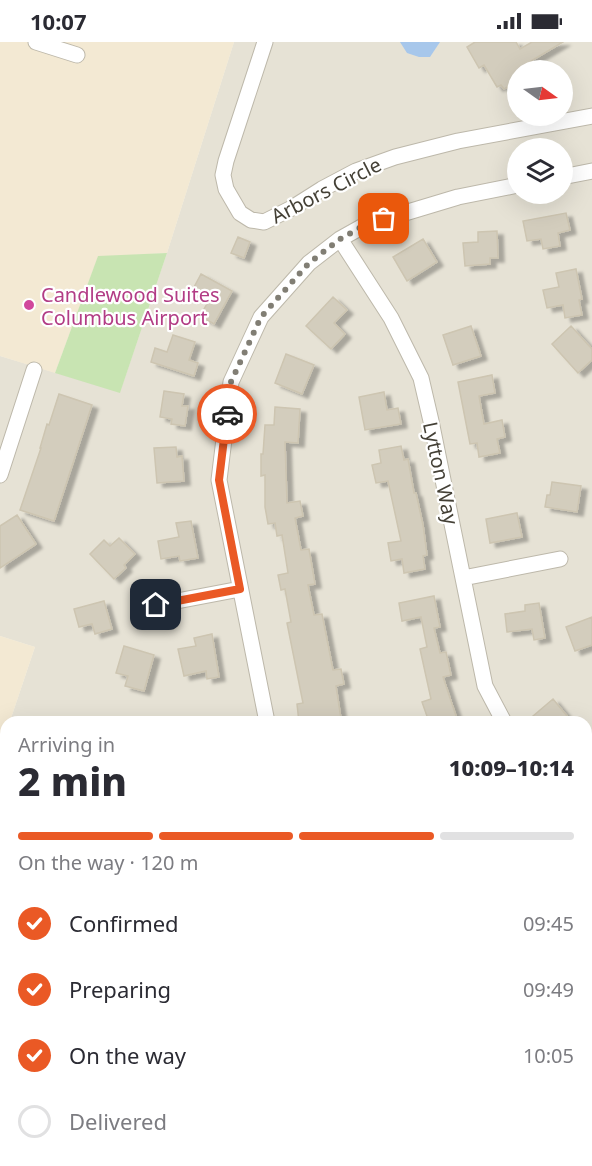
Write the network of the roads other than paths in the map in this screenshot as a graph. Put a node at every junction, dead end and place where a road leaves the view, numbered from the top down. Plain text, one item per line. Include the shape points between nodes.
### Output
1 (36, 42) edge
2 (265, 42) edge
3 (78, 55) dead end
4 (592, 116) edge
5 (592, 171) edge
6 (573, 175) edge
7 (507, 188) edge
8 (340, 239) junction
9 (34, 370) dead end
10 (0, 475) edge
11 (560, 560) dead end
12 (463, 578) junction
13 (240, 589) junction
14 (156, 605) dead end
15 (266, 716) edge
16 (501, 716) edge

1 - 3 street
2 - 4 street, Arbors Circle via 223,175 240,213 251,220 264,222 356,171 395,157
5 - 6 street
7 - 8 street via 458,197 365,225
8 - 12 street, Lytton Way via 391,318 421,378
8 - 13 street via 309,263 261,317 231,382 219,480
9 - 10 street
11 - 12 street
12 - 16 street, Lytton Way via 485,686
13 - 14 street
13 - 15 street

